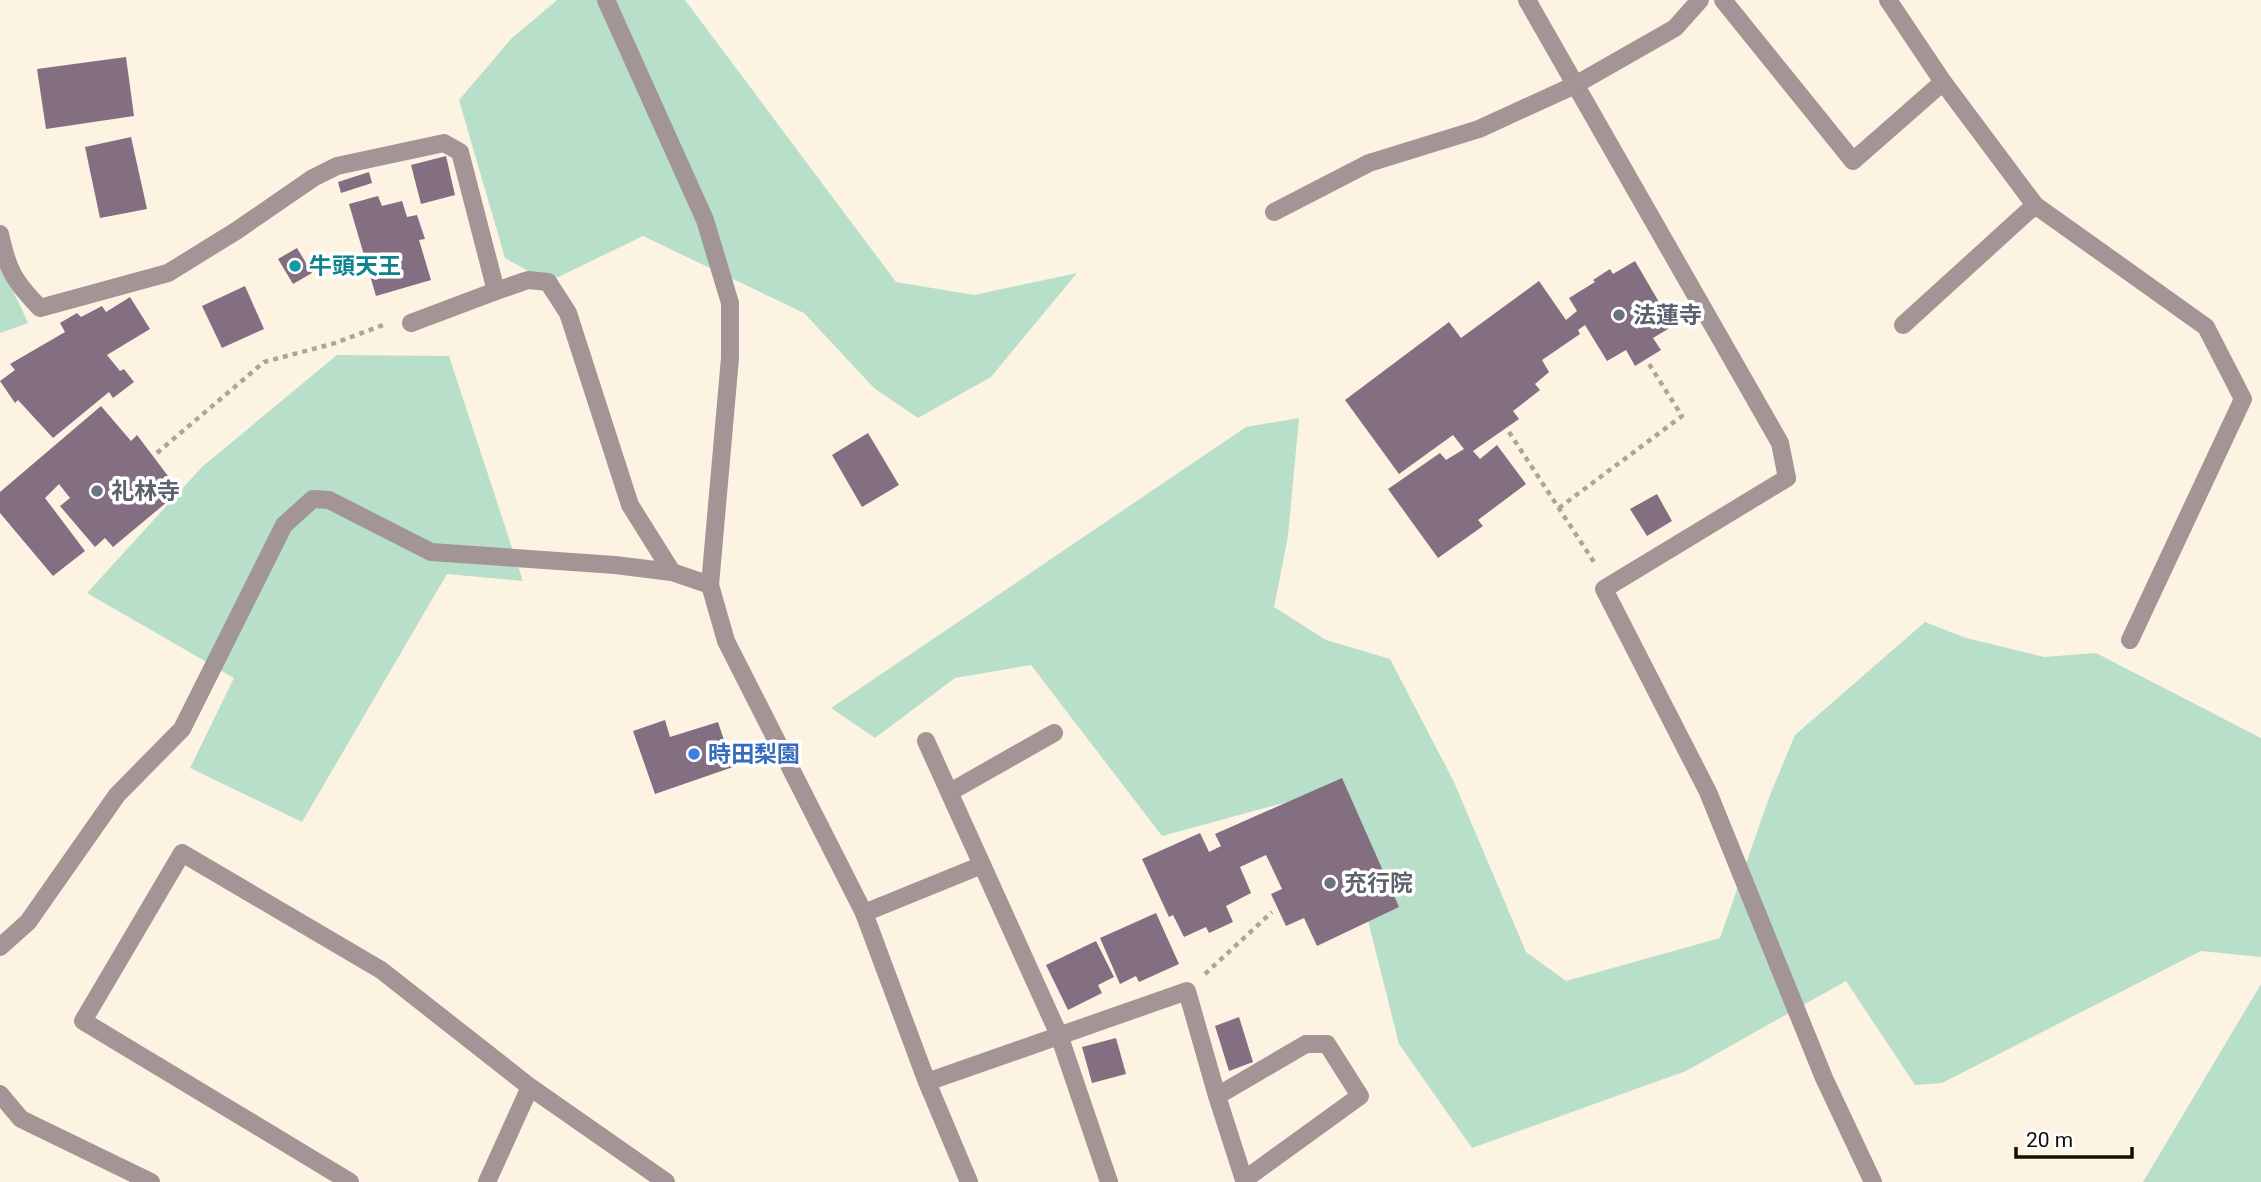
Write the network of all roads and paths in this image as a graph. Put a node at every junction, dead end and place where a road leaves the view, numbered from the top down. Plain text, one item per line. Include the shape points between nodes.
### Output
1 (606, 0) edge
2 (1527, 0) edge
3 (1700, 0) edge
4 (1723, 0) edge
5 (1888, 0) edge
6 (1943, 82) junction
7 (1575, 85) junction
8 (2035, 205) junction
9 (1274, 212) dead end
10 (0, 234) edge
11 (496, 291) junction
12 (411, 323) joint
13 (1903, 325) dead end
14 (1649, 363) dead end
15 (1509, 432) dead end
16 (157, 453) dead end
17 (1559, 508) junction
18 (672, 572) junction
19 (710, 585) junction
20 (1609, 586) junction
21 (2130, 640) dead end
22 (1054, 733) dead end
23 (926, 741) dead end
24 (950, 792) junction
25 (982, 865) junction
26 (1272, 912) dead end
27 (864, 913) junction
28 (0, 947) edge
29 (1187, 991) junction
30 (1059, 1035) junction
31 (927, 1082) junction
32 (530, 1087) junction
33 (0, 1094) edge
34 (1217, 1096) junction
35 (151, 1182) edge
36 (350, 1182) edge
37 (488, 1182) edge
38 (666, 1182) edge
39 (969, 1182) edge
40 (1109, 1182) edge
41 (1873, 1182) edge

1 - 19 street via 705,220 730,303 730,358
2 - 7 street
3 - 7 street via 1675,28
4 - 6 street via 1853,161
5 - 6 street
6 - 8 street
7 - 9 street via 1479,129 1368,163
7 - 20 street via 1780,443 1787,478
8 - 13 street
8 - 21 street via 2206,327 2243,399
10 - 11 street via 6,264 40,308 168,273 337,166 444,144 460,152
11 - 12 street
11 - 18 street via 528,280 548,282 568,313 630,505
12 - 16 path via 396,320 264,362
14 - 17 path via 1682,416
15 - 17 path
17 - 20 path
18 - 19 street
18 - 28 street via 431,552 329,500 313,499 284,525 182,729 117,794 28,922
19 - 27 street via 726,641
20 - 41 street via 1604,589 1708,792 1824,1078
22 - 24 street
23 - 24 street
24 - 25 street
25 - 27 street
25 - 30 street
26 - 29 path
27 - 31 street
29 - 30 street
29 - 34 street
30 - 31 street
30 - 40 street
31 - 39 street
32 - 36 street via 381,970 182,853 83,1021
32 - 37 street
32 - 38 street
33 - 35 street via 21,1119
34 - 34 street via 1244,1180 1360,1096 1327,1044 1306,1044

